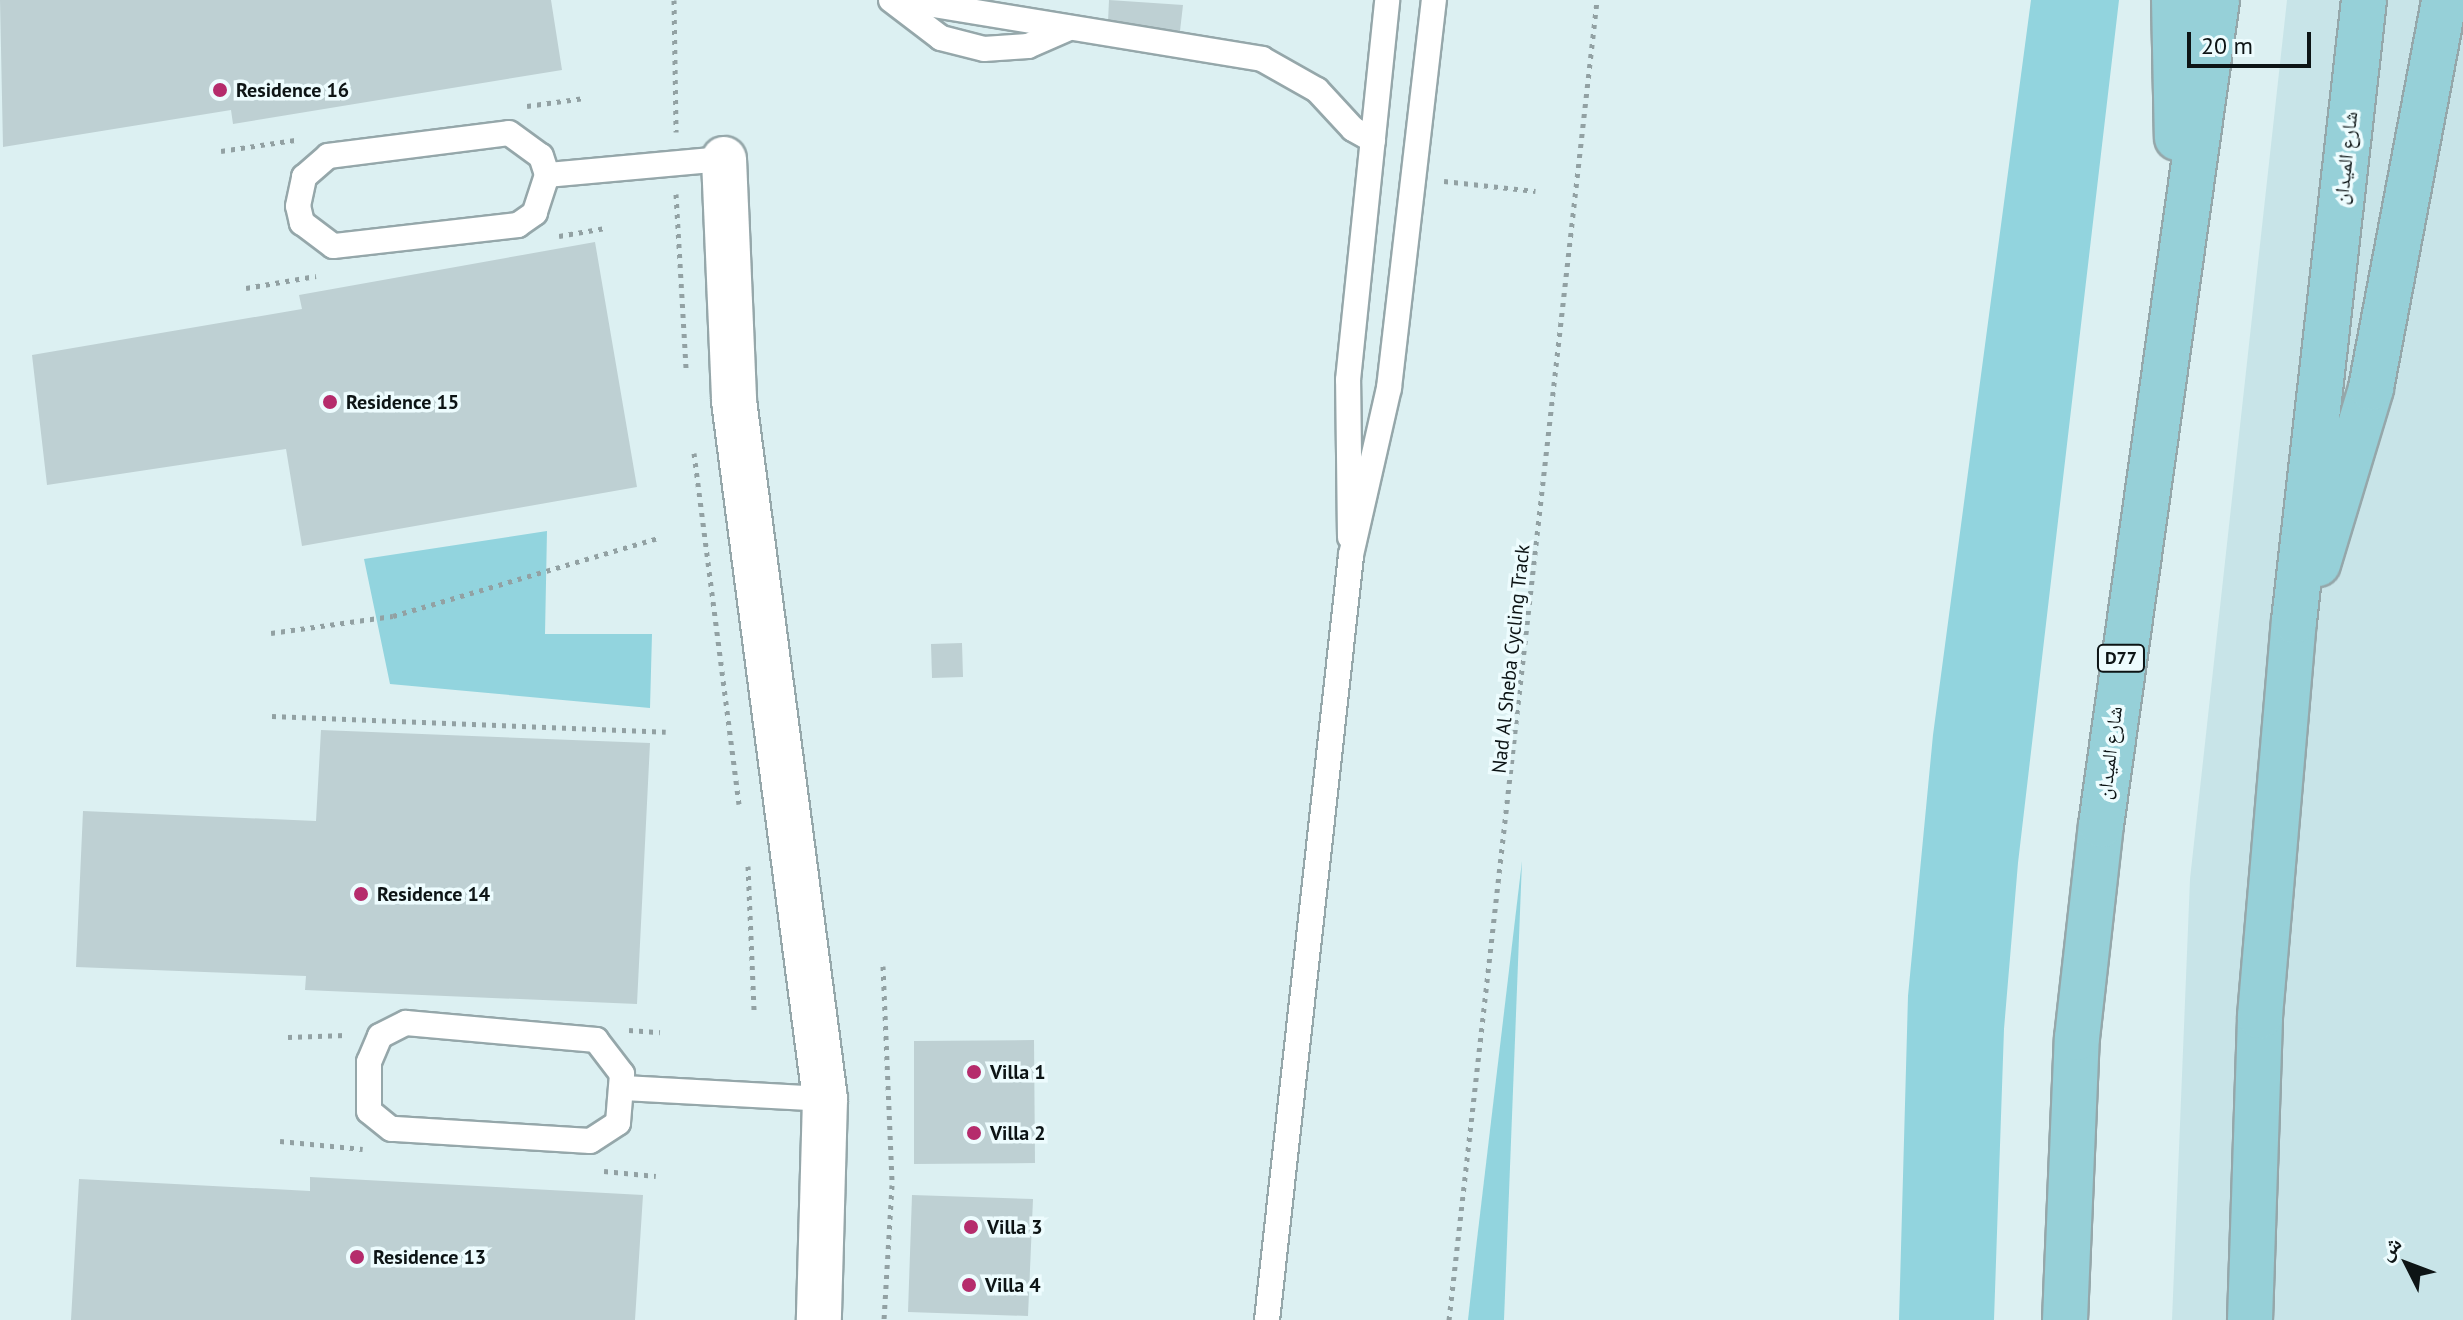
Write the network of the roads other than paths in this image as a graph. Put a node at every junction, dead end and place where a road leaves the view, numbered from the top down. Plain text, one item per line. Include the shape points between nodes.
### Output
1 (891, 0) edge
2 (903, 0) edge
3 (1387, 0) edge
4 (1434, 0) edge
5 (2174, 0) edge
6 (2217, 0) edge
7 (2364, 0) edge
8 (2444, 0) edge
9 (1069, 28) junction
10 (1373, 140) junction
11 (724, 159) joint
12 (547, 175) junction
13 (2181, 257) junction
14 (1351, 555) junction
15 (2294, 621) junction
16 (622, 1088) junction
17 (825, 1099) junction
18 (819, 1320) edge
19 (1267, 1320) edge
20 (2065, 1320) edge
21 (2250, 1320) edge

1 - 9 lane via 941,38 984,49 1028,46
2 - 9 lane
3 - 10 lane
4 - 14 lane via 1389,388
5 - 13 main road
6 - 13 main road, شارع الميدان / D77
7 - 15 main road, شارع الميدان
8 - 15 main road via 2371,388 2327,544
9 - 10 lane via 1262,59 1317,90 1353,129
10 - 14 lane via 1348,380
11 - 12 lane
11 - 17 street via 734,401
12 - 12 lane via 535,213 498,228 333,246 310,234 298,206 304,177 328,156 489,134 527,141
13 - 20 main road, شارع الميدان / D77 via 2136,543 2077,1038
14 - 19 lane
15 - 21 main road, شارع الميدان via 2260,1016
16 - 16 lane via 617,1060 596,1040 406,1023 392,1027 372,1048 367,1096 369,1111 391,1129 590,1141 618,1123
16 - 17 lane
17 - 18 street

